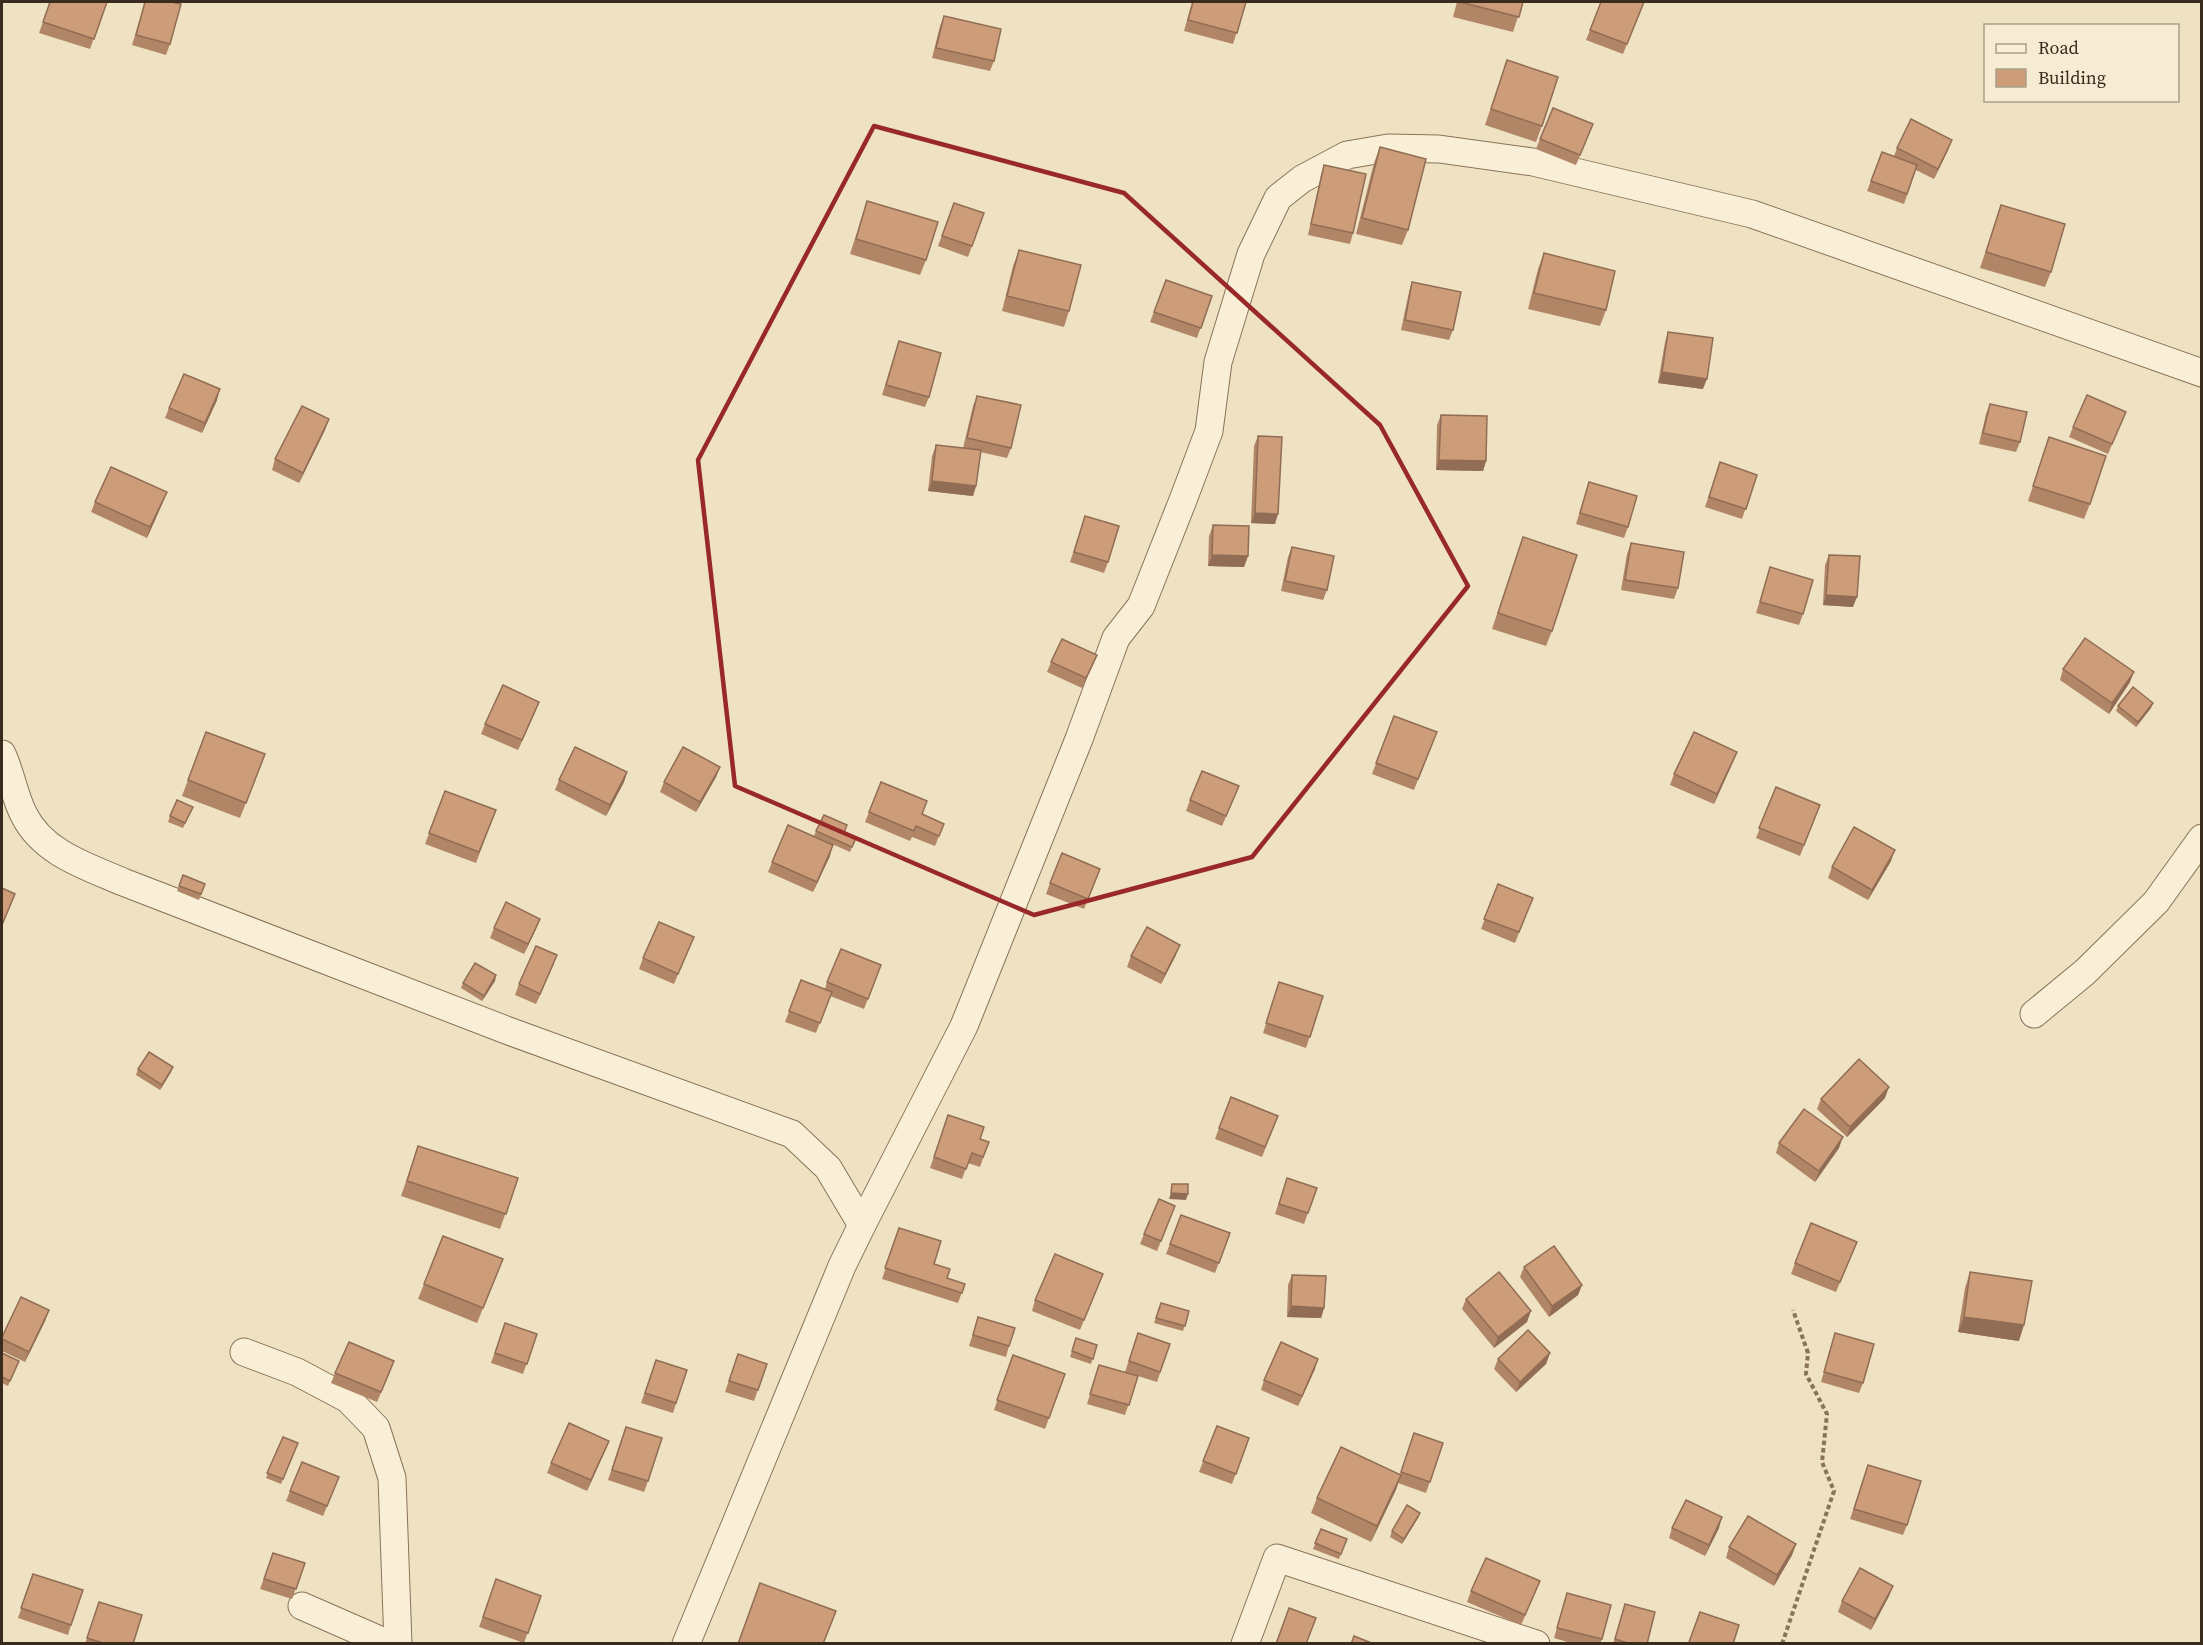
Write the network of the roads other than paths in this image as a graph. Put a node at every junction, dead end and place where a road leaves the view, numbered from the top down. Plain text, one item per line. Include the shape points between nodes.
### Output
1 (2202, 373) edge
2 (2, 754) edge
3 (2202, 838) edge
4 (2034, 1014) dead end
5 (862, 1225) junction
6 (244, 1352) dead end
7 (302, 1606) dead end
8 (389, 1644) edge
9 (398, 1644) edge
10 (686, 1644) edge
11 (1245, 1644) edge
12 (1536, 1644) edge

1 - 5 street via 1752,214 1533,162 1438,149 1388,148 1347,155 1302,179 1278,198 1251,254 1218,362 1209,431 1183,500 1140,606 1116,638 964,1026
2 - 5 street via 23,814 39,838 69,858 506,1030 792,1134 828,1168
3 - 4 street via 2156,902 2085,972
5 - 10 street
6 - 9 street via 297,1372 348,1399 376,1428 392,1478
7 - 8 street
11 - 12 street via 1277,1558

